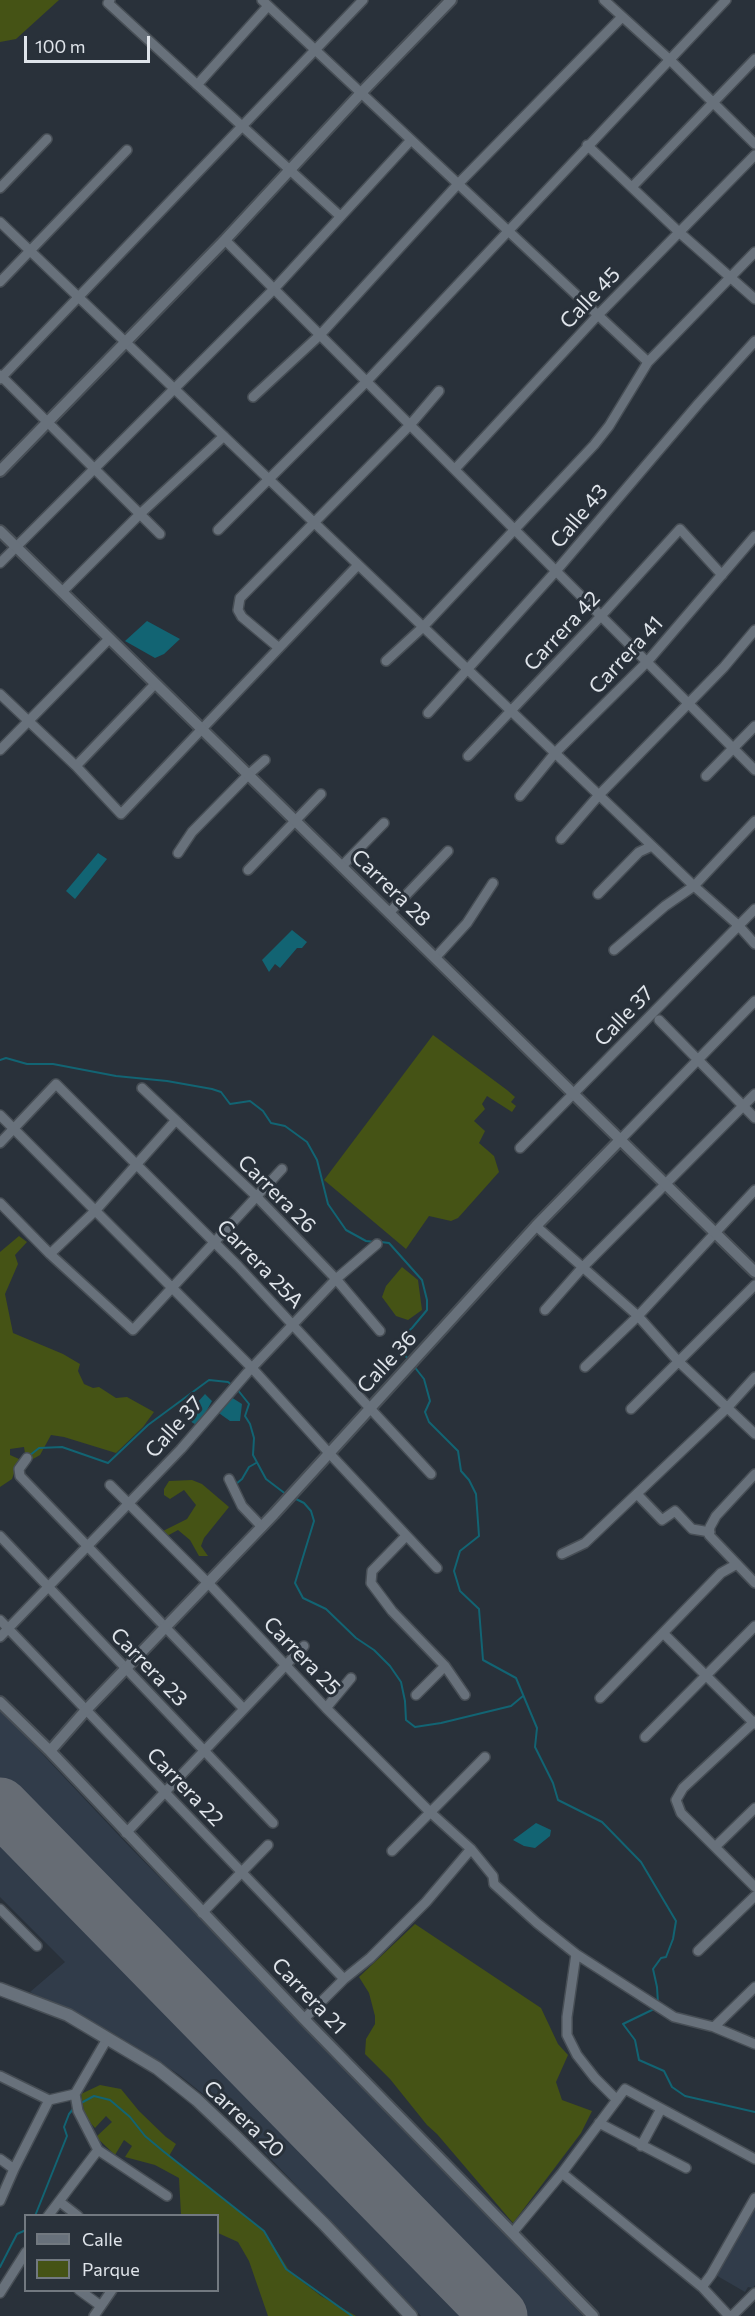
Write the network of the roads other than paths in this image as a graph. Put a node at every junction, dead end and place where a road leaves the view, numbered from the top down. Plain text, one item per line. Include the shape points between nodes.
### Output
1 (110, 0) edge
2 (363, 0) edge
3 (604, 0) edge
4 (726, 0) edge
5 (446, 2) edge
6 (265, 3) edge
7 (622, 16) junction
8 (315, 50) junction
9 (669, 59) junction
10 (755, 59) edge
11 (197, 85) junction
12 (361, 93) junction
13 (713, 104) junction
14 (242, 126) junction
15 (47, 139) dead end
16 (411, 140) junction
17 (755, 144) edge
18 (588, 145) junction
19 (127, 150) dead end
20 (755, 155) edge
21 (289, 170) junction
22 (458, 184) junction
23 (633, 186) junction
24 (0, 188) edge
25 (340, 216) junction
26 (0, 222) edge
27 (507, 230) junction
28 (680, 233) junction
29 (225, 240) junction
30 (30, 251) junction
31 (755, 252) edge
32 (732, 277) junction
33 (0, 282) edge
34 (274, 289) junction
35 (78, 297) junction
36 (755, 299) edge
37 (598, 315) junction
38 (320, 335) junction
39 (755, 341) edge
40 (126, 342) junction
41 (648, 362) junction
42 (1, 377) edge
43 (366, 381) junction
44 (175, 389) junction
45 (440, 391) dead end
46 (253, 397) dead end
47 (47, 424) junction
48 (410, 425) junction
49 (224, 436) junction
50 (94, 468) junction
51 (454, 470) junction
52 (0, 471) edge
53 (268, 479) junction
54 (141, 514) junction
55 (313, 522) junction
56 (514, 528) junction
57 (0, 531) edge
58 (218, 531) dead end
59 (160, 534) dead end
60 (755, 536) edge
61 (16, 547) junction
62 (0, 563) edge
63 (358, 565) junction
64 (556, 571) junction
65 (722, 575) junction
66 (62, 592) junction
67 (601, 616) junction
68 (423, 627) junction
69 (755, 630) edge
70 (110, 639) junction
71 (279, 648) junction
72 (386, 661) dead end
73 (647, 662) junction
74 (468, 670) junction
75 (156, 684) junction
76 (0, 694) edge
77 (688, 703) junction
78 (511, 711) junction
79 (428, 713) dead end
80 (28, 722) junction
81 (755, 726) edge
82 (201, 729) junction
83 (734, 748) junction
84 (0, 750) edge
85 (555, 753) junction
86 (468, 756) dead end
87 (265, 760) dead end
88 (76, 766) junction
89 (755, 770) edge
90 (248, 775) junction
91 (706, 776) dead end
92 (321, 794) dead end
93 (599, 795) junction
94 (520, 796) dead end
95 (295, 821) junction
96 (755, 821) edge
97 (384, 823) dead end
98 (561, 839) dead end
99 (652, 846) junction
100 (448, 851) dead end
101 (178, 853) dead end
102 (342, 866) junction
103 (248, 870) dead end
104 (493, 883) dead end
105 (694, 886) junction
106 (598, 894) dead end
107 (755, 909) edge
108 (389, 913) junction
109 (738, 926) junction
110 (755, 944) edge
111 (614, 950) dead end
112 (435, 958) junction
113 (755, 1001) edge
114 (659, 1020) dead end
115 (698, 1059) junction
116 (142, 1088) dead end
117 (574, 1094) junction
118 (755, 1094) edge
119 (744, 1106) junction
120 (0, 1115) edge
121 (755, 1118) edge
122 (176, 1120) junction
123 (13, 1130) junction
124 (620, 1140) junction
125 (0, 1143) edge
126 (520, 1148) dead end
127 (136, 1166) junction
128 (282, 1169) dead end
129 (665, 1184) junction
130 (755, 1190) edge
131 (256, 1196) junction
132 (0, 1203) edge
133 (96, 1210) junction
134 (536, 1226) junction
135 (717, 1233) junction
136 (214, 1242) junction
137 (377, 1244) dead end
138 (50, 1254) junction
139 (582, 1268) junction
140 (755, 1272) edge
141 (336, 1279) junction
142 (755, 1285) edge
143 (172, 1288) junction
144 (545, 1310) dead end
145 (639, 1316) junction
146 (293, 1324) junction
147 (380, 1331) dead end
148 (678, 1361) junction
149 (585, 1367) dead end
150 (249, 1370) junction
151 (755, 1377) edge
152 (371, 1407) junction
153 (727, 1408) junction
154 (631, 1409) dead end
155 (755, 1434) edge
156 (328, 1453) junction
157 (27, 1458) dead end
158 (431, 1474) dead end
159 (755, 1474) edge
160 (229, 1479) dead end
161 (110, 1485) dead end
162 (637, 1494) junction
163 (129, 1504) junction
164 (262, 1527) junction
165 (710, 1529) junction
166 (0, 1536) edge
167 (406, 1536) junction
168 (88, 1546) junction
169 (562, 1554) dead end
170 (737, 1564) junction
171 (437, 1568) dead end
172 (207, 1582) junction
173 (755, 1583) edge
174 (48, 1587) junction
175 (0, 1620) edge
176 (166, 1626) junction
177 (755, 1626) edge
178 (9, 1629) junction
179 (664, 1634) junction
180 (0, 1637) edge
181 (304, 1646) dead end
182 (445, 1666) junction
183 (285, 1667) junction
184 (125, 1669) junction
185 (706, 1676) junction
186 (351, 1678) dead end
187 (416, 1695) dead end
188 (465, 1695) dead end
189 (600, 1698) dead end
190 (0, 1702) edge
191 (326, 1708) junction
192 (244, 1709) junction
193 (86, 1710) junction
194 (754, 1722) edge
195 (645, 1737) dead end
196 (50, 1751) junction
197 (205, 1751) junction
198 (485, 1757) dead end
199 (166, 1792) junction
200 (755, 1808) edge
201 (430, 1812) junction
202 (273, 1823) dead end
203 (126, 1833) junction
204 (268, 1845) dead end
205 (716, 1846) junction
206 (471, 1849) junction
207 (392, 1851) dead end
208 (242, 1872) junction
209 (755, 1887) edge
210 (755, 1896) edge
211 (0, 1910) edge
212 (202, 1912) junction
213 (37, 1946) dead end
214 (698, 1951) dead end
215 (576, 1954) junction
216 (344, 1979) junction
217 (755, 1987) edge
218 (0, 1989) edge
219 (303, 2019) junction
220 (714, 2027) junction
221 (107, 2039) junction
222 (755, 2044) edge
223 (0, 2076) edge
224 (75, 2094) junction
225 (49, 2100) junction
226 (617, 2100) junction
227 (661, 2109) junction
228 (599, 2123) junction
229 (641, 2146) junction
230 (98, 2150) junction
231 (0, 2159) edge
232 (755, 2159) edge
233 (686, 2168) dead end
234 (14, 2169) junction
235 (562, 2173) junction
236 (167, 2196) dead end
237 (755, 2198) edge
238 (0, 2201) edge
239 (60, 2202) junction
240 (50, 2214) edge
241 (75, 2214) edge
242 (513, 2232) junction
243 (24, 2255) edge
244 (702, 2287) junction
245 (82, 2292) edge
246 (111, 2292) edge
247 (0, 2293) edge
248 (755, 2293) edge
249 (101, 2306) junction
250 (94, 2316) edge
251 (411, 2316) edge
252 (593, 2316) edge
253 (730, 2316) edge

1 - 11 street via 108,3
2 - 8 street
3 - 7 street
4 - 9 street
5 - 12 street
6 - 8 street
6 - 11 street
7 - 9 street
7 - 22 street
8 - 12 street
8 - 14 street
9 - 13 street
9 - 18 street
10 - 13 street
11 - 14 street
12 - 16 street
12 - 21 street
13 - 17 street
13 - 23 street
14 - 21 street
14 - 35 street
15 - 24 street
16 - 22 street
16 - 25 street
18 - 23 street
18 - 27 street
19 - 30 street
20 - 28 street, Calle 45
21 - 25 street
21 - 29 street
22 - 27 street
22 - 38 street
23 - 28 street
25 - 34 street
26 - 30 street
27 - 37 street
27 - 43 street
28 - 32 street
28 - 37 street, Calle 45
29 - 34 street
29 - 40 street
30 - 33 street
30 - 35 street
31 - 32 street
32 - 36 street
32 - 41 street
34 - 38 street
34 - 44 street
35 - 40 street
35 - 42 street
37 - 41 street
37 - 51 street, Calle 45
38 - 43 street
38 - 46 street
39 - 64 street, Calle 43
40 - 44 street
40 - 47 street
41 - 56 street via 594,445
42 - 47 street
43 - 48 street
43 - 53 street
44 - 49 street
44 - 50 street
45 - 48 street
47 - 50 street
47 - 52 street
48 - 51 street
48 - 55 street
49 - 53 street
49 - 54 street
50 - 54 street
50 - 61 street
51 - 56 street
53 - 55 street
53 - 58 street
54 - 59 street
54 - 66 street
55 - 63 street
55 - 71 street via 240,598 238,610 242,617
56 - 64 street
56 - 68 street
57 - 61 street, Carrera 28
60 - 65 street, Carrera 41
61 - 62 street
61 - 66 street, Carrera 28
63 - 68 street
63 - 71 street
64 - 67 street
64 - 74 street, Calle 43
65 - 67 street, Carrera 42 via 680,529
65 - 73 street, Carrera 41
66 - 70 street, Carrera 28
67 - 73 street
67 - 78 street, Carrera 42
68 - 72 street
68 - 74 street
69 - 77 street
70 - 75 street, Carrera 28
70 - 80 street
71 - 82 street
73 - 77 street
73 - 85 street, Carrera 41
74 - 78 street
74 - 79 street, Calle 43
75 - 82 street, Carrera 28
75 - 88 street
76 - 80 street
77 - 83 street
77 - 93 street
78 - 85 street
78 - 86 street, Carrera 42
80 - 84 street
80 - 88 street
81 - 83 street
82 - 88 street via 121,814
82 - 90 street, Carrera 28
83 - 89 street
83 - 91 street
85 - 93 street
85 - 94 street, Carrera 41
87 - 90 street
90 - 95 street, Carrera 28
90 - 101 street via 192,832
92 - 95 street
93 - 98 street
93 - 99 street
95 - 102 street, Carrera 28
95 - 103 street
96 - 105 street
97 - 102 street
99 - 105 street
99 - 106 street via 639,852
100 - 108 street
102 - 108 street, Carrera 28
104 - 112 street via 467,923
105 - 109 street
105 - 111 street
107 - 109 street, Calle 37
108 - 112 street, Carrera 28
109 - 110 street
109 - 117 street, Calle 37
112 - 117 street, Carrera 28
113 - 115 street, Calle 36
114 - 115 street
115 - 119 street
115 - 124 street, Calle 36
116 - 122 street, Carrera 26
117 - 124 street, Carrera 28
117 - 126 street, Calle 37
118 - 119 street
119 - 121 street
119 - 129 street
120 - 123 street
122 - 127 street
122 - 131 street, Carrera 26
123 - 125 street
123 - 127 street, Carrera 25A via 56,1084
123 - 133 street
124 - 129 street, Carrera 28
124 - 134 street, Calle 36
127 - 133 street
127 - 136 street, Carrera 25A
128 - 131 street
129 - 135 street, Carrera 28
129 - 139 street
130 - 135 street
131 - 136 street
131 - 141 street, Carrera 26
132 - 138 street
133 - 138 street
133 - 143 street
134 - 139 street
134 - 152 street, Calle 36
135 - 140 street, Carrera 28
135 - 145 street
136 - 143 street
136 - 146 street, Carrera 25A
137 - 141 street, Calle 37
138 - 143 street via 133,1330
139 - 144 street
139 - 145 street
141 - 146 street, Calle 37
141 - 147 street, Carrera 26
142 - 148 street
143 - 150 street
145 - 148 street
145 - 149 street
146 - 150 street, Calle 37
146 - 152 street, Carrera 25A
148 - 153 street
148 - 154 street
150 - 156 street
150 - 163 street, Calle 37
151 - 153 street
152 - 156 street, Calle 36
152 - 158 street, Carrera 25A
153 - 155 street
153 - 162 street
156 - 164 street, Calle 36
156 - 167 street
157 - 168 street via 19,1469 20,1476
159 - 165 street via 716,1516
160 - 164 street via 242,1506
161 - 163 street, Carrera 25
162 - 165 street via 662,1520 675,1511 692,1529
162 - 169 street via 585,1543
163 - 168 street, Calle 37
163 - 172 street, Carrera 25
164 - 172 street, Calle 36
165 - 170 street via 714,1541
166 - 174 street, Carrera 23
167 - 171 street
167 - 182 street via 372,1571 371,1583
168 - 174 street, Calle 37
168 - 176 street
170 - 173 street
170 - 179 street via 721,1573
172 - 176 street, Calle 36
172 - 183 street, Carrera 25
174 - 178 street, Calle 37
174 - 184 street, Carrera 23
175 - 178 street, Carrera 22
176 - 184 street, Calle 36
176 - 192 street
177 - 185 street
178 - 180 street, Calle 37
178 - 193 street, Carrera 22
179 - 185 street
179 - 189 street
181 - 183 street
182 - 187 street
182 - 188 street
183 - 191 street, Carrera 25
183 - 192 street
184 - 193 street, Calle 36
184 - 197 street, Carrera 23
185 - 194 street
185 - 195 street
186 - 191 street
190 - 196 street, Carrera 21
191 - 201 street, Carrera 25
192 - 197 street
193 - 196 street, Calle 36
193 - 199 street, Carrera 22
194 - 205 street via 683,1788 676,1800 681,1813
196 - 203 street, Carrera 21
197 - 199 street
197 - 202 street, Carrera 23
198 - 201 street
199 - 203 street
199 - 208 street, Carrera 22
200 - 205 street
201 - 206 street, Carrera 25
201 - 207 street
203 - 212 street, Carrera 21
204 - 208 street
205 - 209 street
206 - 215 street, Carrera 25 via 500,1891
206 - 216 street via 426,1902
208 - 212 street
208 - 216 street, Carrera 22
210 - 214 street
211 - 213 street
212 - 219 street, Carrera 21
215 - 220 street, Carrera 25 via 674,2017
215 - 226 street via 567,2035 577,2055
216 - 219 street
217 - 220 street
218 - 221 main road, Carrera 20 via 68,2015
219 - 242 street, Carrera 21
220 - 222 street, Carrera 25
221 - 224 street
221 - 251 main road, Carrera 20 via 157,2068 197,2100
223 - 225 street
224 - 225 street
224 - 230 street via 78,2111
225 - 234 street
226 - 227 street via 625,2089
226 - 228 street
227 - 229 street
227 - 232 street
228 - 229 street
228 - 235 street
229 - 233 street
230 - 236 street
230 - 239 street
231 - 234 street
234 - 238 street
235 - 242 street
235 - 244 street
237 - 244 street
239 - 240 street
239 - 241 street
242 - 252 street, Carrera 21
243 - 247 street
244 - 253 street
245 - 249 street
246 - 249 street
248 - 253 street
249 - 250 street

